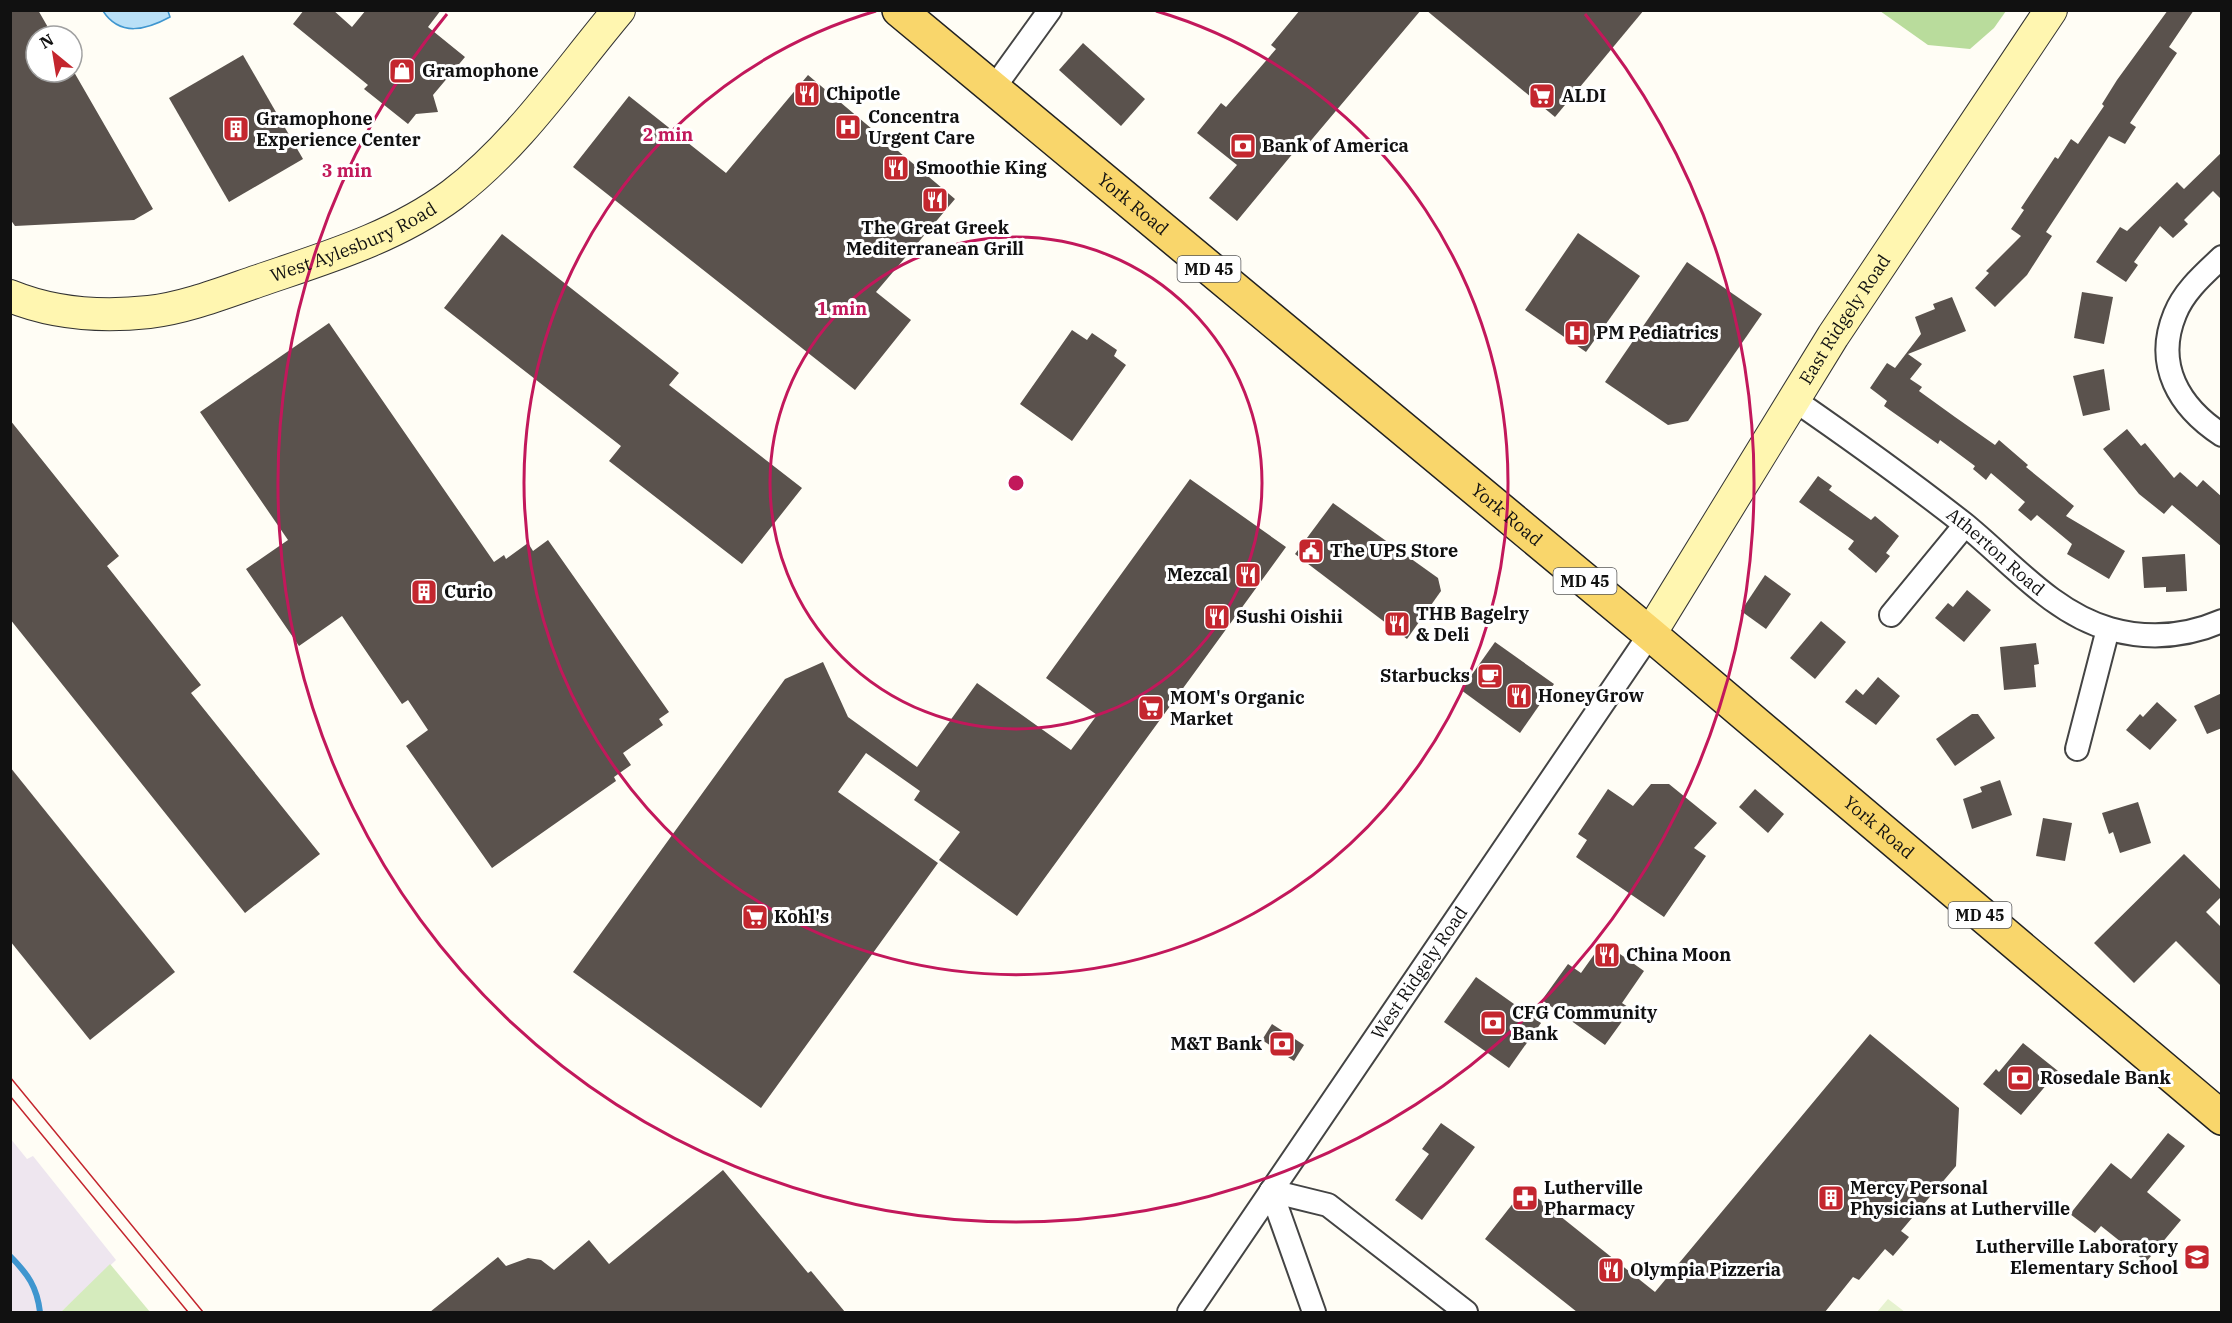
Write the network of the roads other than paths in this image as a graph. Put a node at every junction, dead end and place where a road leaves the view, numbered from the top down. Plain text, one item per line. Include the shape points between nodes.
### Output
1 (619, 10) edge
2 (899, 10) edge
3 (1050, 10) edge
4 (2051, 10) edge
5 (993, 89) junction
6 (2222, 257) edge
7 (10, 296) edge
8 (1793, 399) junction
9 (2222, 435) edge
10 (1965, 525) junction
11 (1892, 615) dead end
12 (2222, 621) edge
13 (2108, 628) junction
14 (1650, 634) junction
15 (2077, 749) dead end
16 (2222, 1118) edge
17 (1271, 1191) junction
18 (1189, 1312) edge
19 (1314, 1312) edge
20 (1466, 1312) edge

1 - 7 street, West Aylesbury Road via 484,167 417,219 381,237 236,288 152,312 89,315
2 - 5 main road, York Road / MD 45
3 - 5 street
4 - 8 street, East Ridgely Road
5 - 14 main road, York Road / MD 45
6 - 9 street via 2193,284 2175,312 2168,339 2168,364 2177,390 2192,413
8 - 10 street, Atherton Road via 1879,458
8 - 14 street, East Ridgely Road
10 - 11 street
10 - 13 street, Atherton Road via 2042,591 2073,613
12 - 13 street, Atherton Road via 2174,635 2141,636
13 - 15 street
14 - 16 main road, York Road / MD 45
14 - 17 street, West Ridgely Road
17 - 18 street, West Ridgely Road
17 - 19 street
17 - 20 street via 1328,1205

